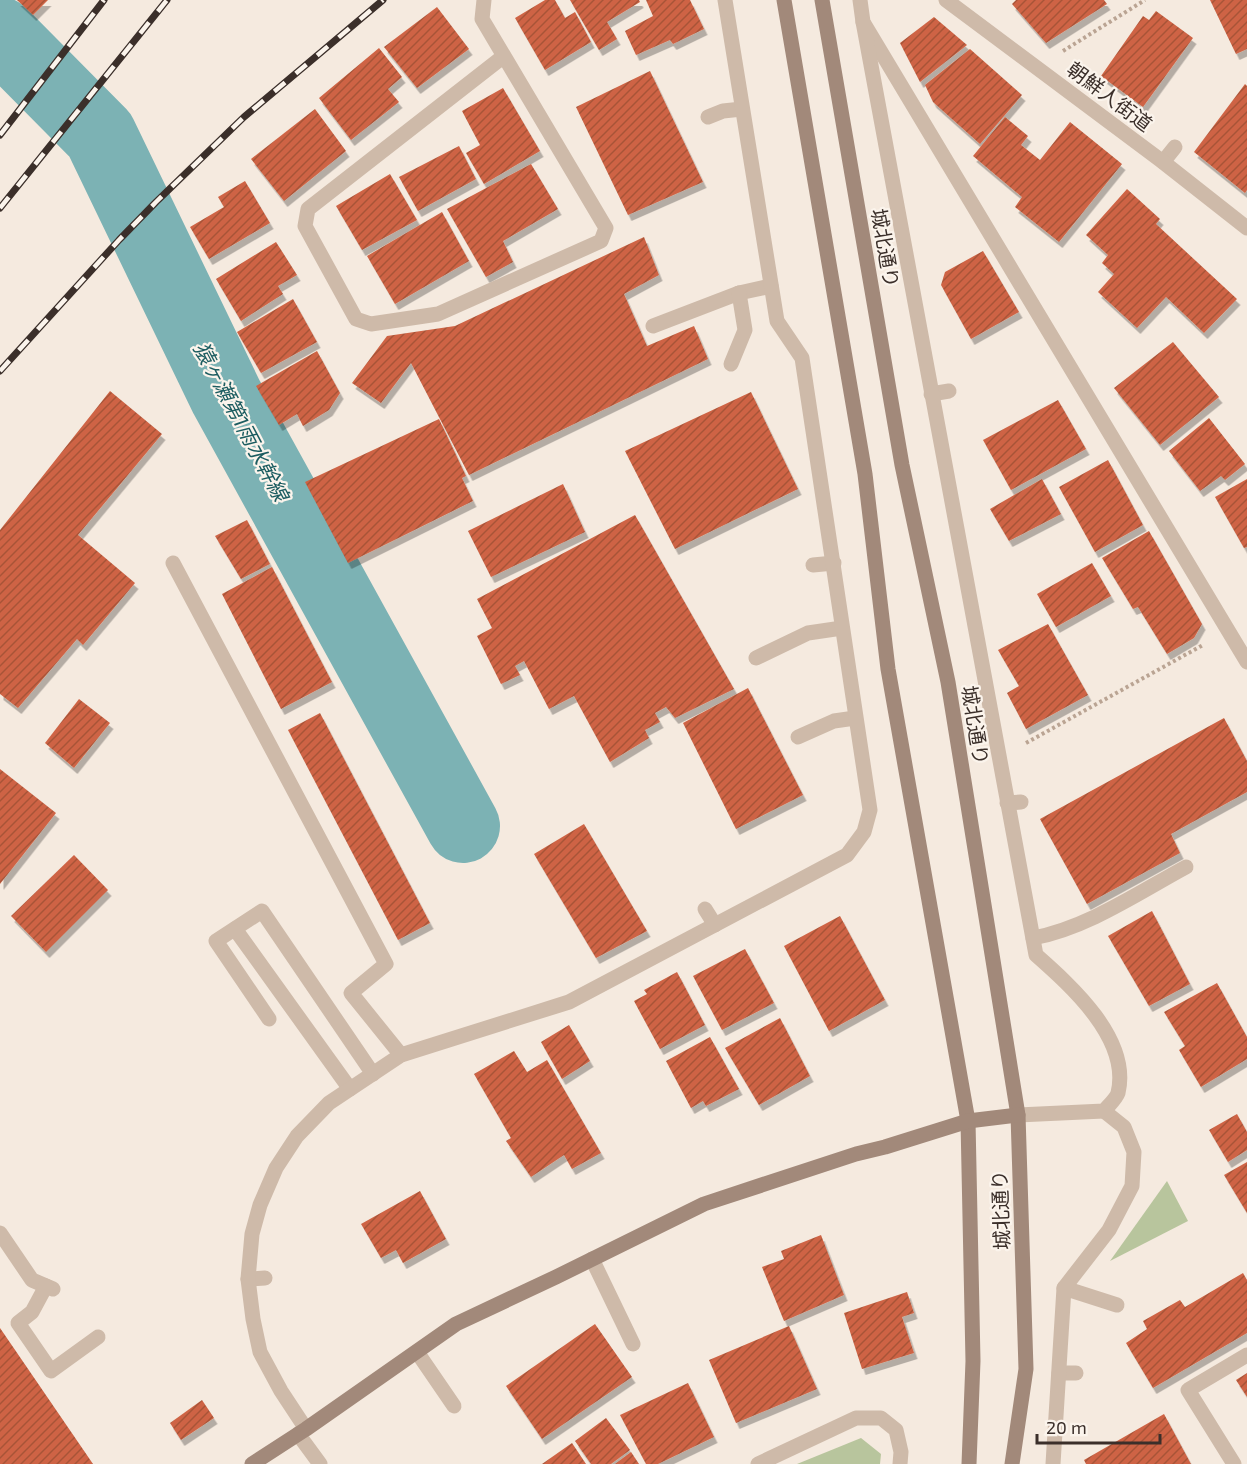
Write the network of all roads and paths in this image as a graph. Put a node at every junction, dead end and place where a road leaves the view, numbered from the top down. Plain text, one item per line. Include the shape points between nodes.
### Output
1 (484, 0) edge
2 (725, 0) edge
3 (784, 0) edge
4 (822, 0) edge
5 (860, 0) edge
6 (946, 0) edge
7 (1145, 0) edge
8 (864, 22) junction
9 (504, 56) junction
10 (1037, 68) junction
11 (742, 109) junction
12 (708, 117) dead end
13 (1175, 147) dead end
14 (1163, 162) junction
15 (1247, 228) edge
16 (771, 286) junction
17 (739, 293) junction
18 (653, 326) dead end
19 (731, 364) dead end
20 (949, 391) dead end
21 (931, 394) junction
22 (173, 563) dead end
23 (834, 563) junction
24 (813, 566) dead end
25 (842, 628) junction
26 (1229, 631) junction
27 (756, 658) dead end
28 (1247, 662) edge
29 (855, 718) junction
30 (798, 737) dead end
31 (999, 758) junction
32 (1186, 867) dead end
33 (705, 909) dead end
34 (715, 925) junction
35 (235, 929) junction
36 (1033, 938) junction
37 (269, 1019) dead end
38 (401, 1055) junction
39 (373, 1074) junction
40 (350, 1089) junction
41 (1104, 1111) junction
42 (1018, 1115) junction
43 (968, 1121) junction
44 (0, 1233) edge
45 (592, 1259) junction
46 (265, 1278) dead end
47 (248, 1279) junction
48 (1064, 1288) junction
49 (1117, 1305) dead end
50 (98, 1337) dead end
51 (633, 1344) dead end
52 (417, 1352) junction
53 (1247, 1355) edge
54 (1059, 1373) junction
55 (1076, 1374) dead end
56 (454, 1406) dead end
57 (302, 1431) junction
58 (252, 1464) edge
59 (320, 1464) edge
60 (758, 1464) edge
61 (900, 1464) edge
62 (969, 1464) edge
63 (1012, 1464) edge
64 (1053, 1464) edge
65 (1234, 1464) edge

1 - 9 street via 482,19
2 - 11 street
3 - 43 main road, 城北通り via 866,474 888,669
4 - 42 main road, 城北通り via 902,465 948,682
5 - 8 street
6 - 10 street, 朝鮮人街道
7 - 10 path
8 - 21 street
8 - 26 street via 1053,346
9 - 9 street via 606,228 601,241 438,315 371,324 356,319 305,226 308,209
10 - 14 street, 朝鮮人街道
11 - 12 street
11 - 16 street
13 - 14 street
14 - 15 street, 朝鮮人街道
16 - 17 street
16 - 23 street via 777,321 802,358
17 - 18 street
17 - 19 street via 745,330
20 - 21 street
21 - 31 street
22 - 38 street via 386,964 351,993
23 - 24 street
23 - 25 street
25 - 27 street via 808,633
25 - 29 street
26 - 28 street
26 - 31 path
29 - 30 street via 834,721
29 - 34 street via 870,810 864,832 847,855
31 - 36 street via 1014,803
32 - 36 street via 1096,916
33 - 34 street
34 - 38 street via 569,1002
35 - 37 street via 216,941
35 - 39 street via 262,911
35 - 40 street
36 - 41 street via 1036,955 1104,1026 1119,1065 1118,1094
38 - 39 street
39 - 40 street
40 - 47 street via 329,1103 297,1136 276,1168 252,1234
41 - 42 street
41 - 48 street via 1124,1127 1134,1152 1132,1186 1109,1230
42 - 43 main road
42 - 63 main road, 城北通り via 1026,1369
43 - 45 main road via 704,1204
43 - 62 main road, 城北通り via 974,1361
44 - 50 street via 32,1280 50,1288 18,1323 51,1371
45 - 51 street
45 - 52 main road via 456,1324
46 - 47 street
47 - 57 street via 260,1353
48 - 49 street
48 - 54 street
52 - 56 street
52 - 57 main road
53 - 65 street via 1188,1390
54 - 55 street
54 - 64 street
57 - 58 main road
57 - 59 street
60 - 61 street via 856,1418 881,1418 896,1430

